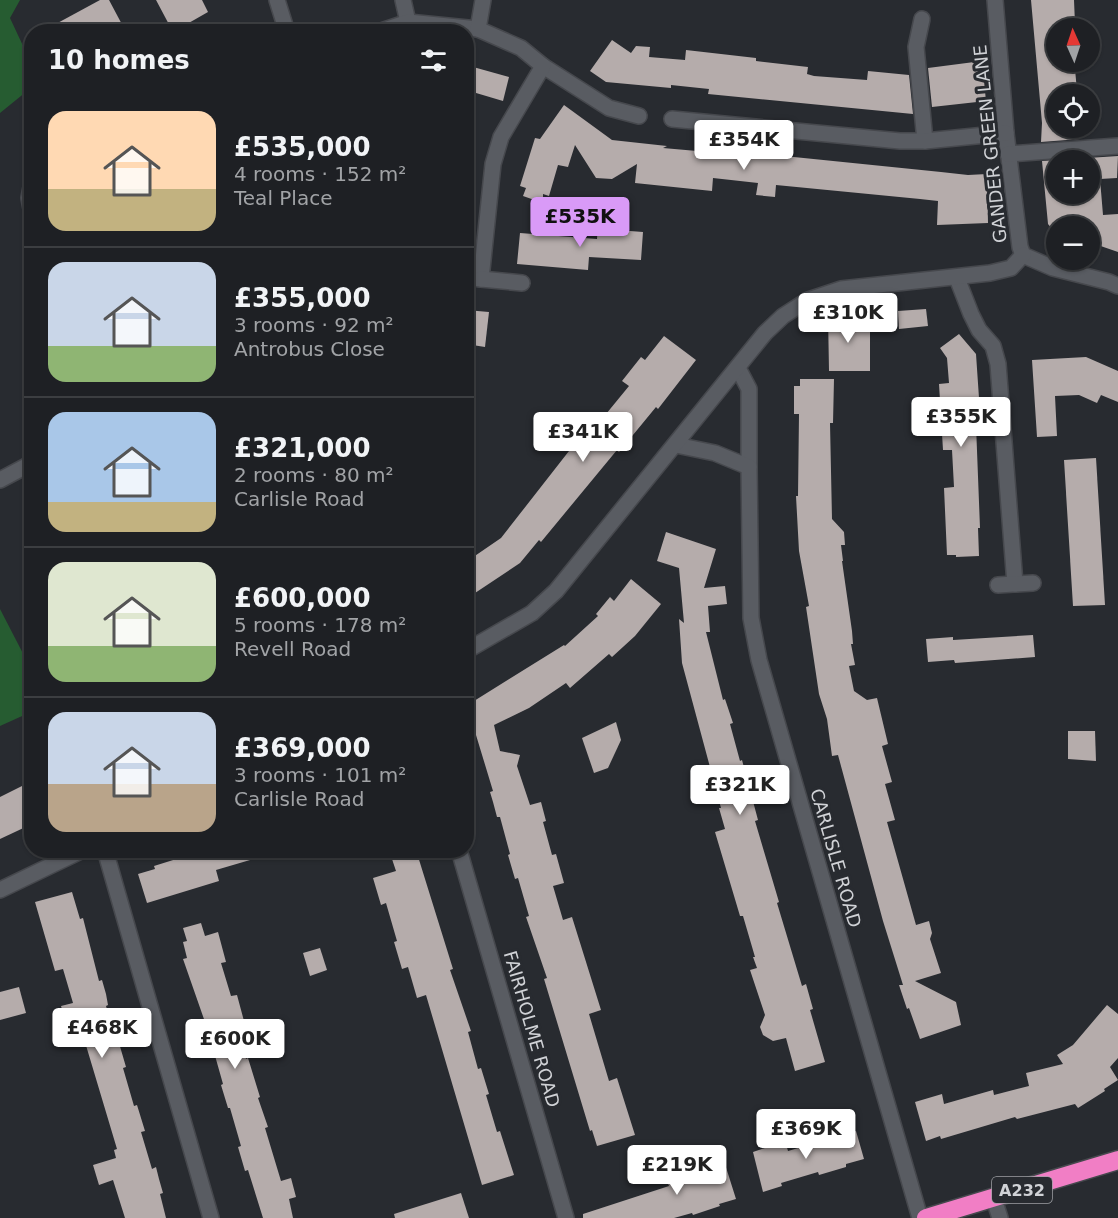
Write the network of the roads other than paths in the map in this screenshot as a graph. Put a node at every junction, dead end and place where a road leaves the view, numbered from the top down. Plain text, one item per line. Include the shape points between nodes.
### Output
1 (277, 0) edge
2 (403, 0) edge
3 (483, 0) edge
4 (995, 0) edge
5 (922, 19) dead end
6 (408, 22) junction
7 (284, 24) edge
8 (402, 24) edge
9 (428, 24) edge
10 (474, 29) edge
11 (478, 29) junction
12 (543, 66) junction
13 (639, 116) dead end
14 (672, 119) dead end
15 (1006, 133) junction
16 (925, 141) junction
17 (1118, 146) edge
18 (1008, 154) junction
19 (1023, 255) junction
20 (474, 278) edge
21 (957, 278) junction
22 (522, 283) dead end
23 (1118, 286) edge
24 (738, 369) junction
25 (676, 445) junction
26 (24, 467) edge
27 (749, 467) junction
28 (0, 480) edge
29 (1033, 583) dead end
30 (1015, 584) junction
31 (998, 585) dead end
32 (474, 646) edge
33 (66, 858) edge
34 (107, 858) edge
35 (461, 858) edge
36 (0, 890) edge
37 (1118, 1160) edge
38 (994, 1198) junction
39 (211, 1218) edge
40 (566, 1218) edge
41 (920, 1218) edge
42 (926, 1218) edge
43 (1000, 1218) edge

1 - 7 street
2 - 6 street
3 - 11 street
4 - 15 street, GANDER GREEN LANE
5 - 16 street via 916,47
6 - 8 street
6 - 9 street
10 - 11 street
11 - 12 street via 520,48
12 - 13 street via 609,108
12 - 20 street via 501,137
14 - 16 street
15 - 16 street
15 - 18 street, GANDER GREEN LANE
17 - 18 street
18 - 19 street, GANDER GREEN LANE via 1017,237
19 - 21 street via 1011,268
19 - 23 street, GANDER GREEN LANE via 1053,268
20 - 22 street
21 - 24 street via 850,288 808,300 765,333
21 - 30 street via 975,322 993,346 998,364
24 - 25 street
24 - 27 street, CARLISLE ROAD via 749,389
25 - 27 street via 715,453
25 - 32 street via 556,591 532,613
26 - 28 street
27 - 41 street, CARLISLE ROAD via 751,618 759,660
29 - 30 street
30 - 31 street
33 - 36 street
34 - 39 street
35 - 40 street, FAIRHOLME ROAD
37 - 38 highway, A232
38 - 42 highway, A232
38 - 43 street

